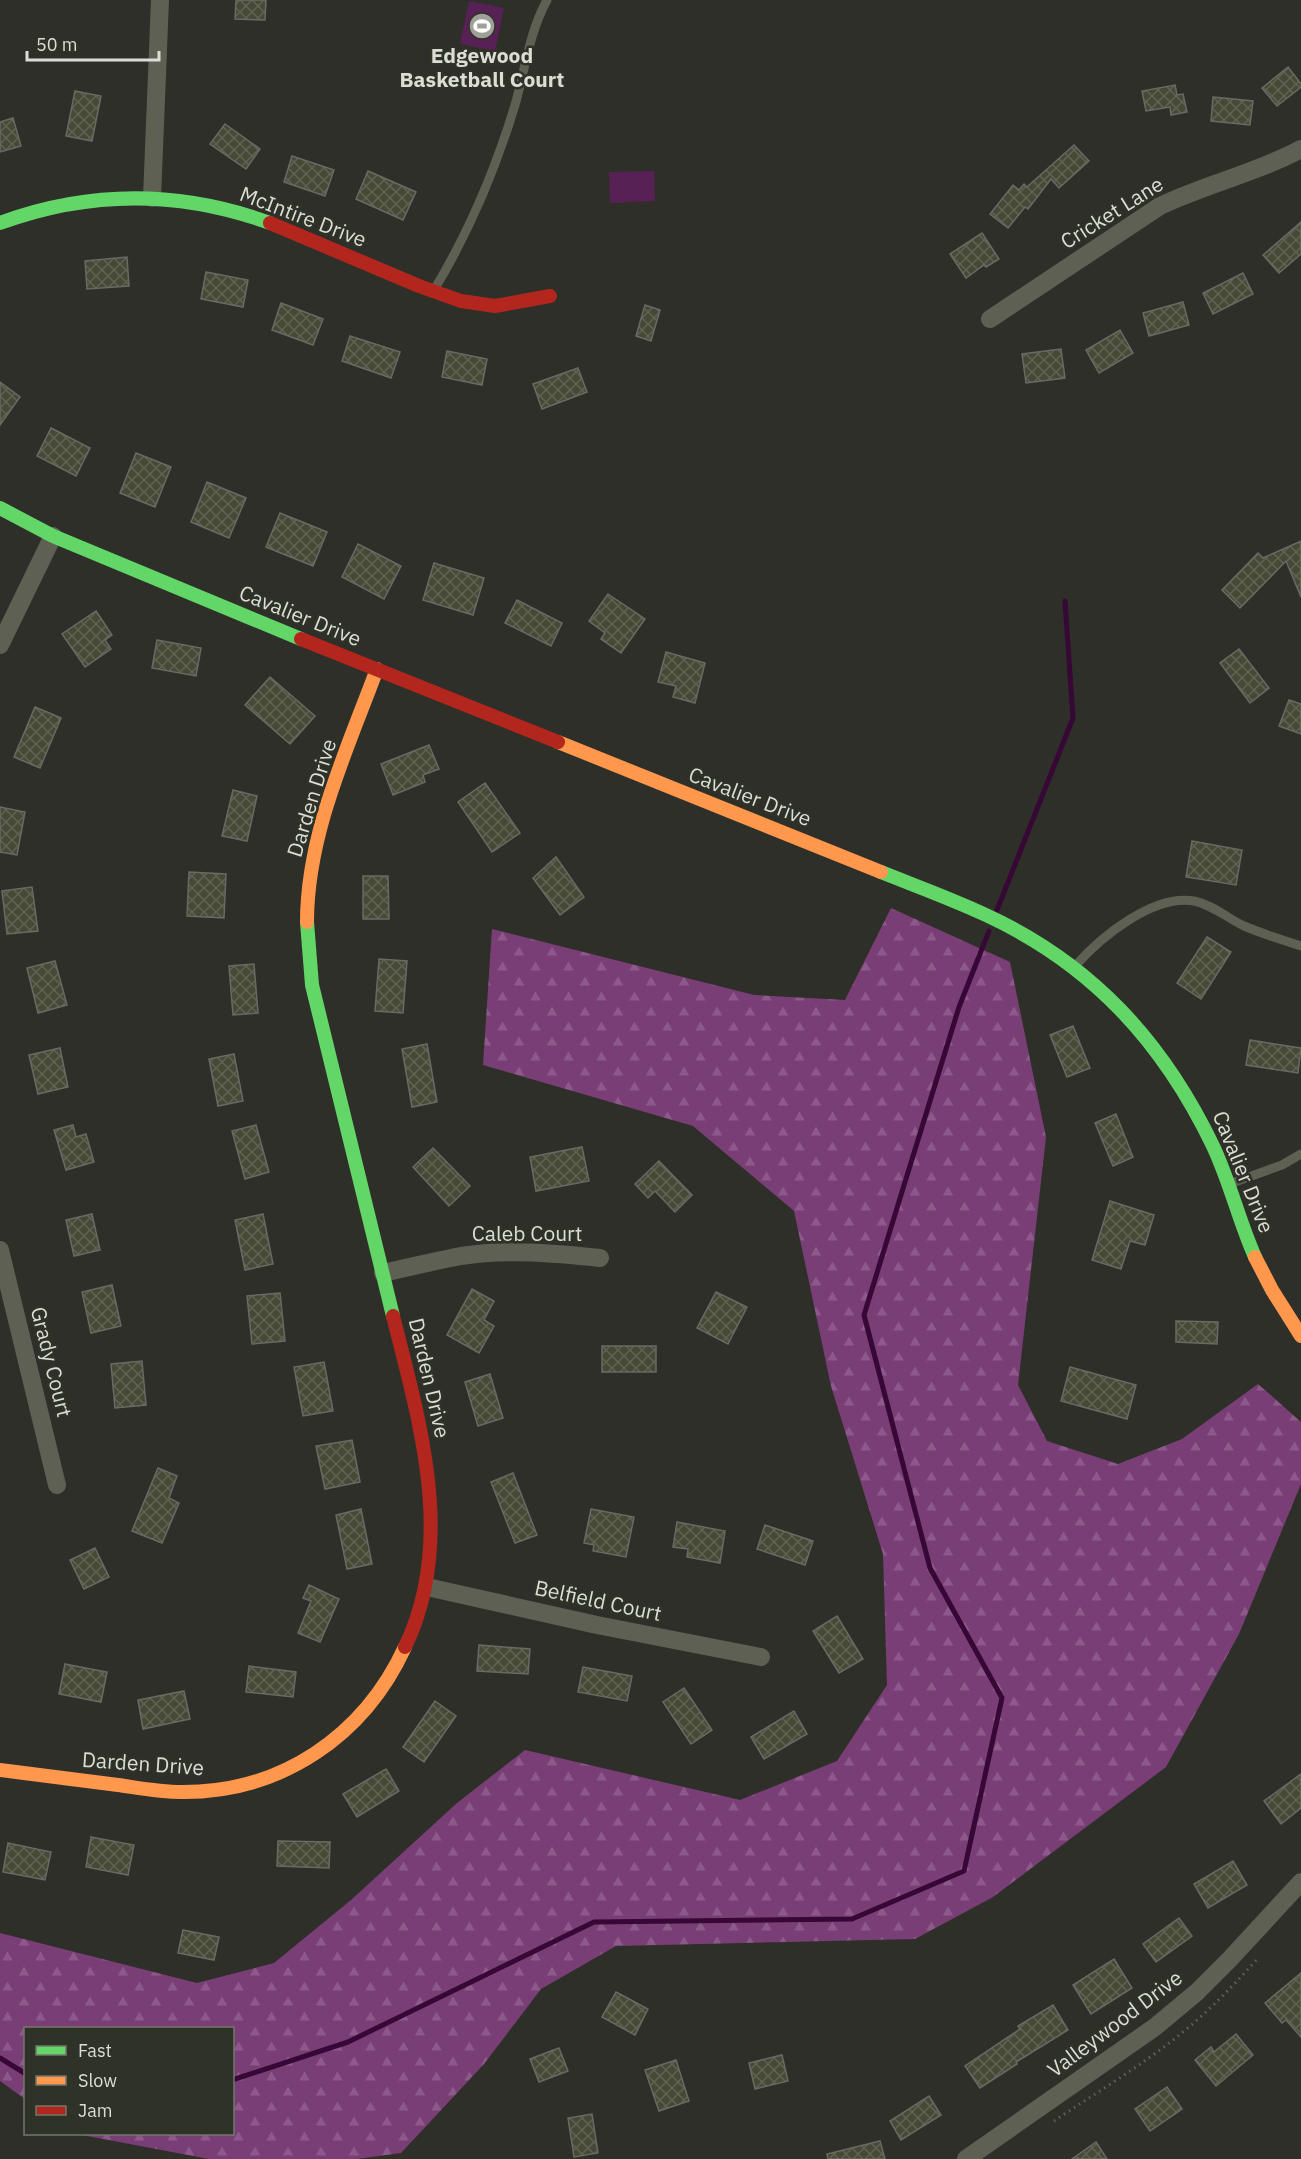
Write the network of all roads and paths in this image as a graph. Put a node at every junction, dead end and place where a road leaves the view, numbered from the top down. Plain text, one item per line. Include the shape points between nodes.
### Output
1 (160, 0) edge
2 (547, 0) edge
3 (1301, 149) edge
4 (152, 198) junction
5 (0, 223) edge
6 (434, 290) junction
7 (550, 296) dead end
8 (990, 319) dead end
9 (0, 508) edge
10 (53, 536) junction
11 (0, 645) edge
12 (377, 669) junction
13 (1301, 946) edge
14 (1074, 967) junction
15 (1301, 1154) edge
16 (1230, 1183) junction
17 (0, 1250) edge
18 (600, 1258) dead end
19 (383, 1273) junction
20 (1301, 1336) edge
21 (57, 1485) dead end
22 (427, 1587) junction
23 (761, 1658) dead end
24 (0, 1770) edge
25 (1301, 1882) edge
26 (966, 2159) edge

1 - 4 street
2 - 6 lane via 530,40 516,103 496,164 475,216
3 - 8 street, Cricket Lane via 1160,206
4 - 5 street, McIntire Drive via 79,202
4 - 6 street, McIntire Drive via 197,203 279,225
6 - 7 street, McIntire Drive via 488,306
9 - 10 street, Cavalier Drive
10 - 11 street
10 - 12 street, Cavalier Drive
12 - 14 street, Cavalier Drive via 985,914
12 - 19 street, Darden Drive via 319,834 307,910 312,985
13 - 14 lane via 1243,925 1206,904 1177,901 1138,914 1114,928
14 - 16 street, Cavalier Drive via 1104,991 1161,1055 1209,1134
15 - 16 lane
16 - 20 street, Cavalier Drive via 1265,1279
17 - 21 street, Grady Court
18 - 19 street, Caleb Court via 518,1253 462,1256
19 - 22 street, Darden Drive via 419,1420 427,1472 432,1538
22 - 23 street, Belfield Court
22 - 24 street, Darden Drive via 402,1655 381,1690 335,1741 281,1771 223,1789 189,1792
25 - 26 street, Valleywood Drive via 1197,1992 1155,2027

